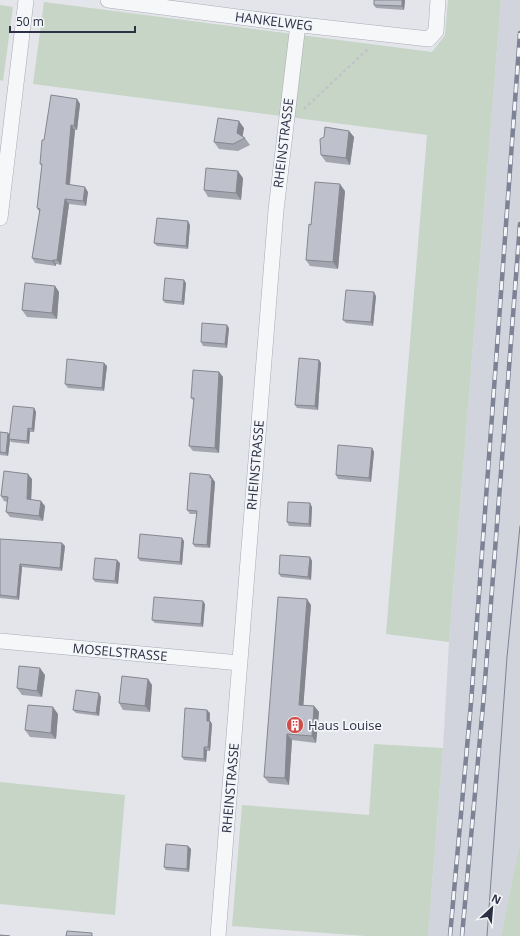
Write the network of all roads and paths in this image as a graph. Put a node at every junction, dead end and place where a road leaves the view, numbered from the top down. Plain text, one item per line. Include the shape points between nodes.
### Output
1 (26, 0) edge
2 (108, 0) edge
3 (438, 0) edge
4 (298, 24) junction
5 (383, 34) junction
6 (287, 116) junction
7 (0, 218) edge
8 (0, 640) edge
9 (240, 663) junction
10 (218, 936) edge

1 - 7 street
2 - 4 street, HANKELWEG
3 - 5 street, HANKELWEG via 436,31 429,39
4 - 5 street, HANKELWEG
4 - 6 street, RHEINSTRASSE
5 - 6 path via 298,116
6 - 9 street, RHEINSTRASSE via 276,210
8 - 9 street, MOSELSTRASSE
9 - 10 street, RHEINSTRASSE

